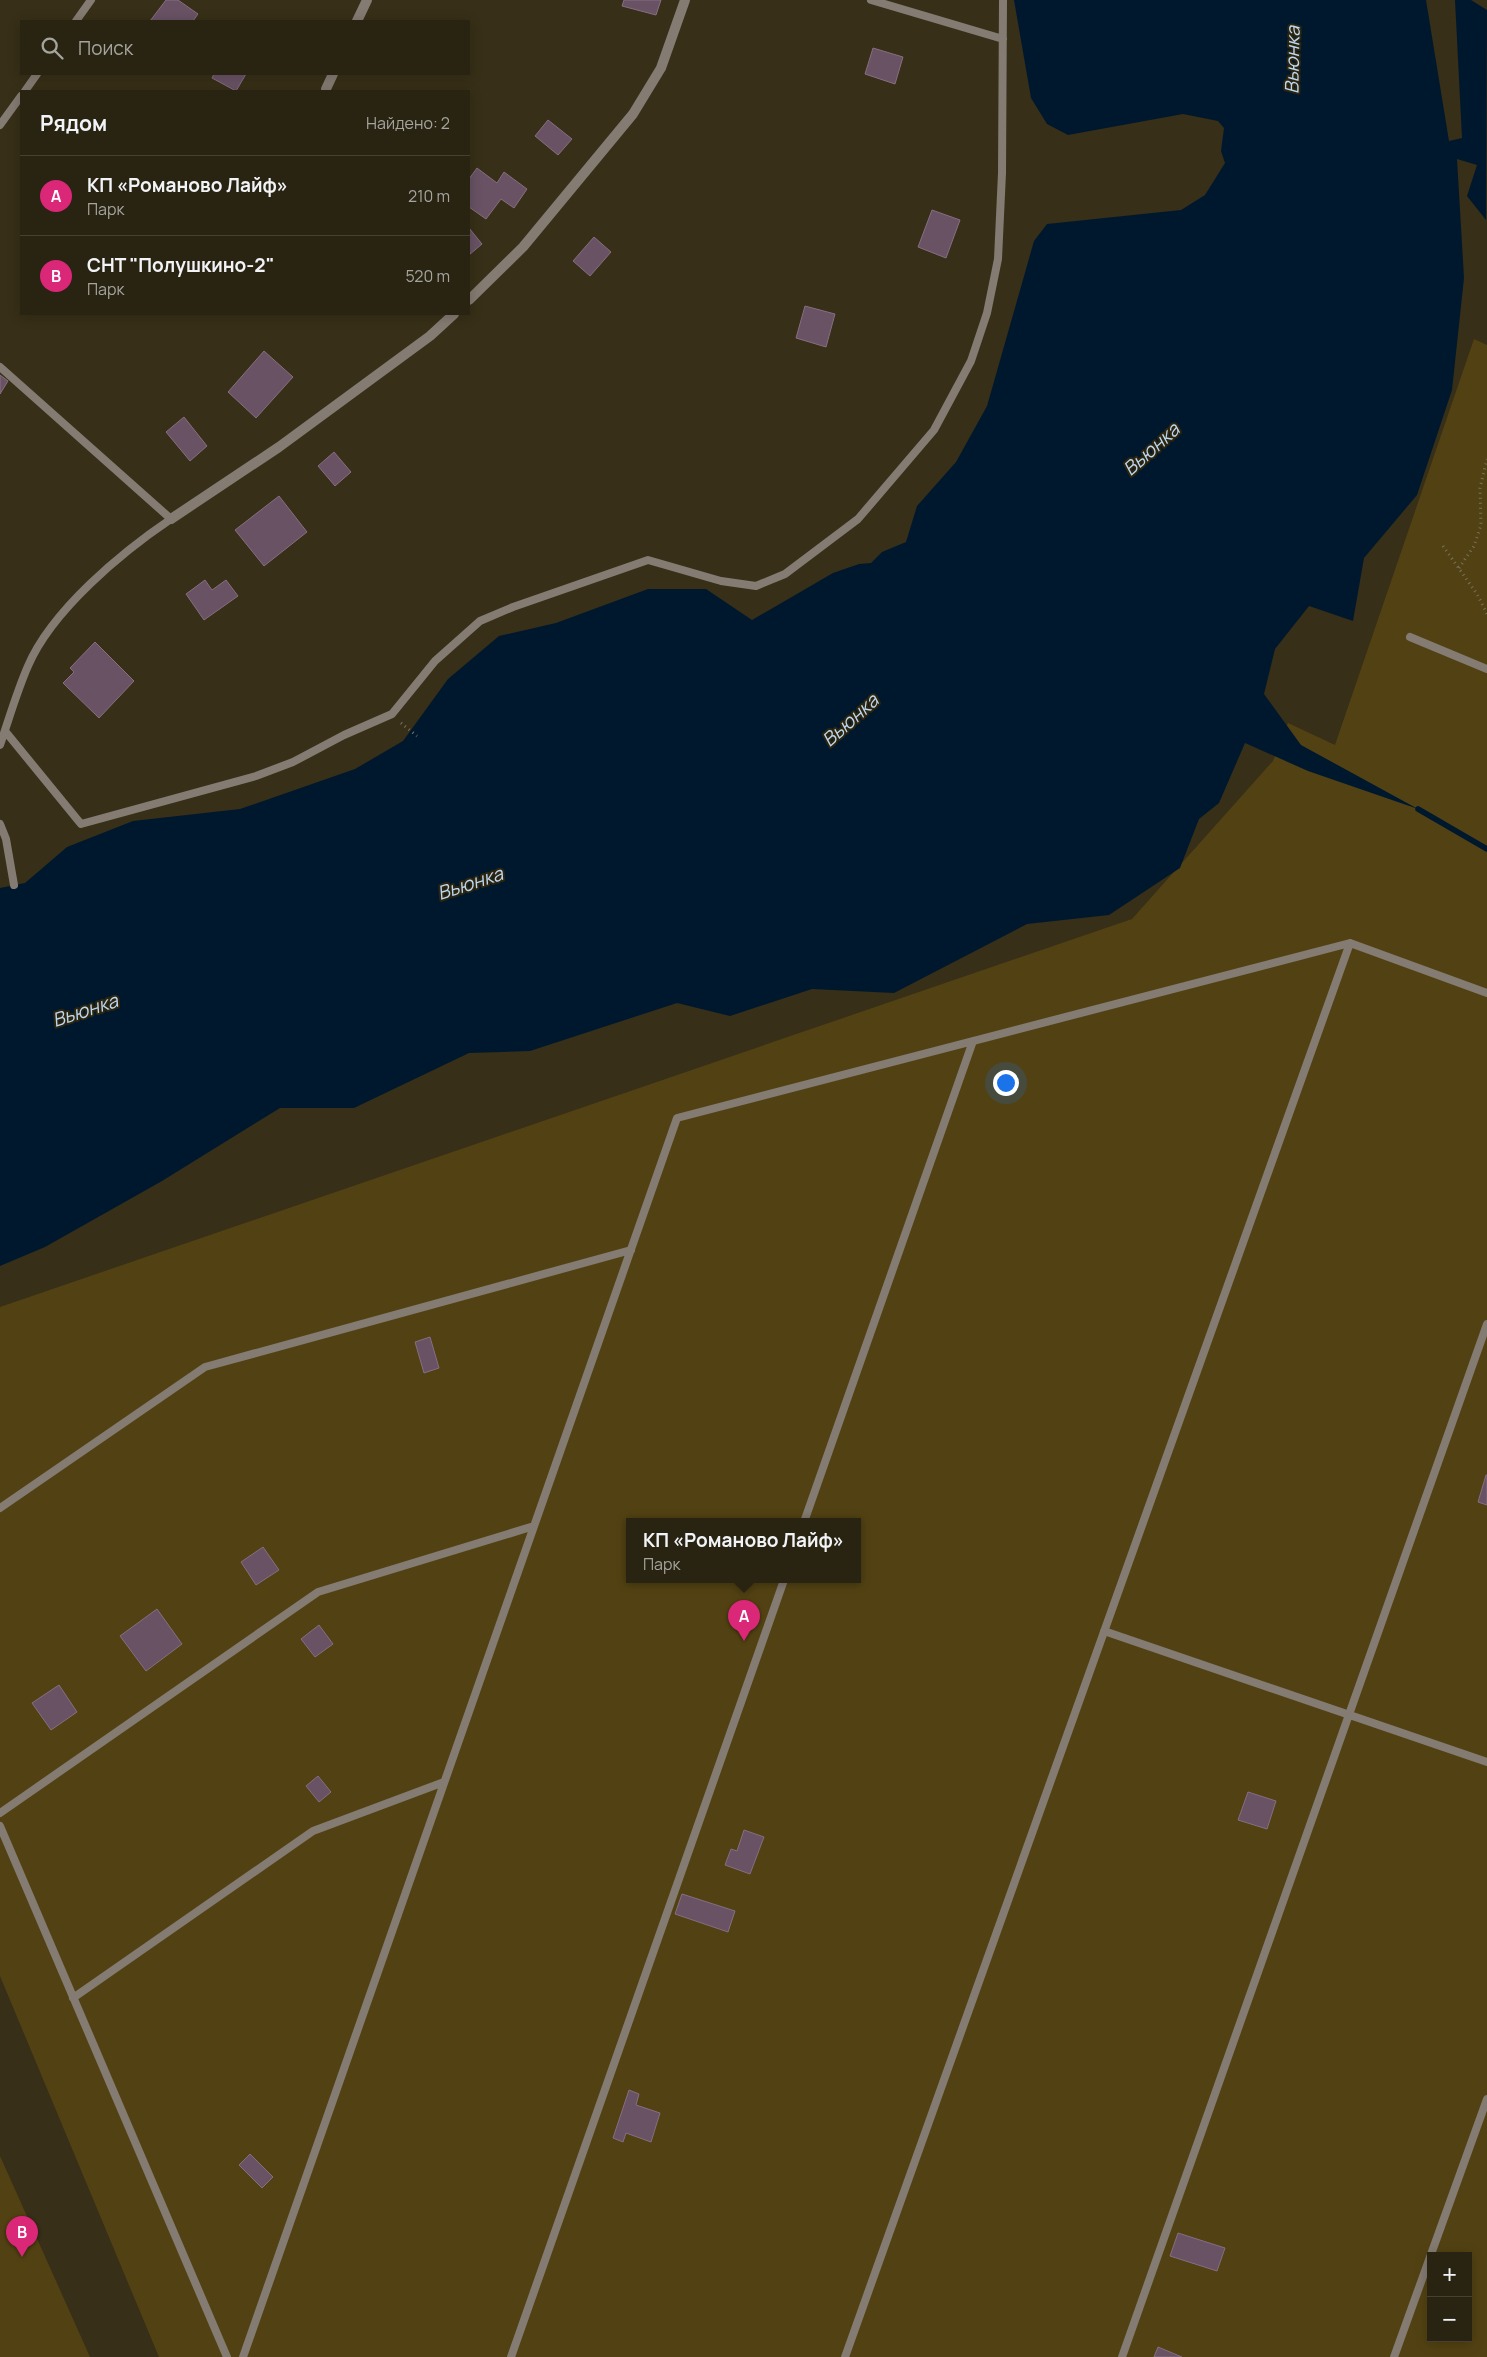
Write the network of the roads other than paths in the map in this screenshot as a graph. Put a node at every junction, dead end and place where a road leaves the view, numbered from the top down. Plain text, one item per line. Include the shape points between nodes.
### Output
1 (91, 0) edge
2 (367, 0) edge
3 (685, 0) edge
4 (871, 0) edge
5 (1004, 0) edge
6 (77, 20) edge
7 (357, 20) edge
8 (1003, 39) junction
9 (37, 75) edge
10 (333, 75) edge
11 (326, 89) dead end
12 (26, 90) edge
13 (20, 97) edge
14 (0, 125) edge
15 (470, 299) edge
16 (453, 315) edge
17 (0, 367) edge
18 (172, 519) junction
19 (1410, 637) dead end
20 (1487, 669) edge
21 (5, 731) junction
22 (0, 745) edge
23 (0, 824) edge
24 (14, 885) dead end
25 (1350, 943) junction
26 (1487, 993) edge
27 (973, 1041) junction
28 (631, 1250) junction
29 (1487, 1324) edge
30 (0, 1508) edge
31 (805, 1518) edge
32 (534, 1526) junction
33 (783, 1583) edge
34 (1104, 1631) junction
35 (1348, 1715) junction
36 (1487, 1762) edge
37 (444, 1782) junction
38 (0, 1813) edge
39 (0, 1826) edge
40 (73, 1998) junction
41 (1487, 2099) edge
42 (227, 2357) edge
43 (243, 2357) edge
44 (511, 2357) edge
45 (845, 2357) edge
46 (1122, 2357) edge
47 (1394, 2357) edge

1 - 6 lane
2 - 7 street
3 - 15 street via 660,68 633,114 523,246
4 - 8 lane
5 - 8 lane
8 - 21 lane via 998,259 987,314 971,361 934,430 858,519 785,574 756,586 721,581 648,560 513,607 480,621 436,661 392,714 293,762 256,776 81,824
9 - 12 lane
10 - 11 street
13 - 14 lane
16 - 18 street via 430,336 278,448
17 - 18 lane
18 - 21 lane via 141,539 52,625 28,665
19 - 20 lane
21 - 22 lane
23 - 24 lane
25 - 26 lane
25 - 27 lane
25 - 34 lane
27 - 28 lane via 677,1118
27 - 31 lane
28 - 30 lane via 205,1367
28 - 32 lane
29 - 35 lane
32 - 37 lane
32 - 38 lane via 318,1592
33 - 44 lane
34 - 35 lane
34 - 45 lane
35 - 36 lane
35 - 46 lane
37 - 40 lane via 313,1831
37 - 43 lane
39 - 40 lane
40 - 42 lane
41 - 47 lane

